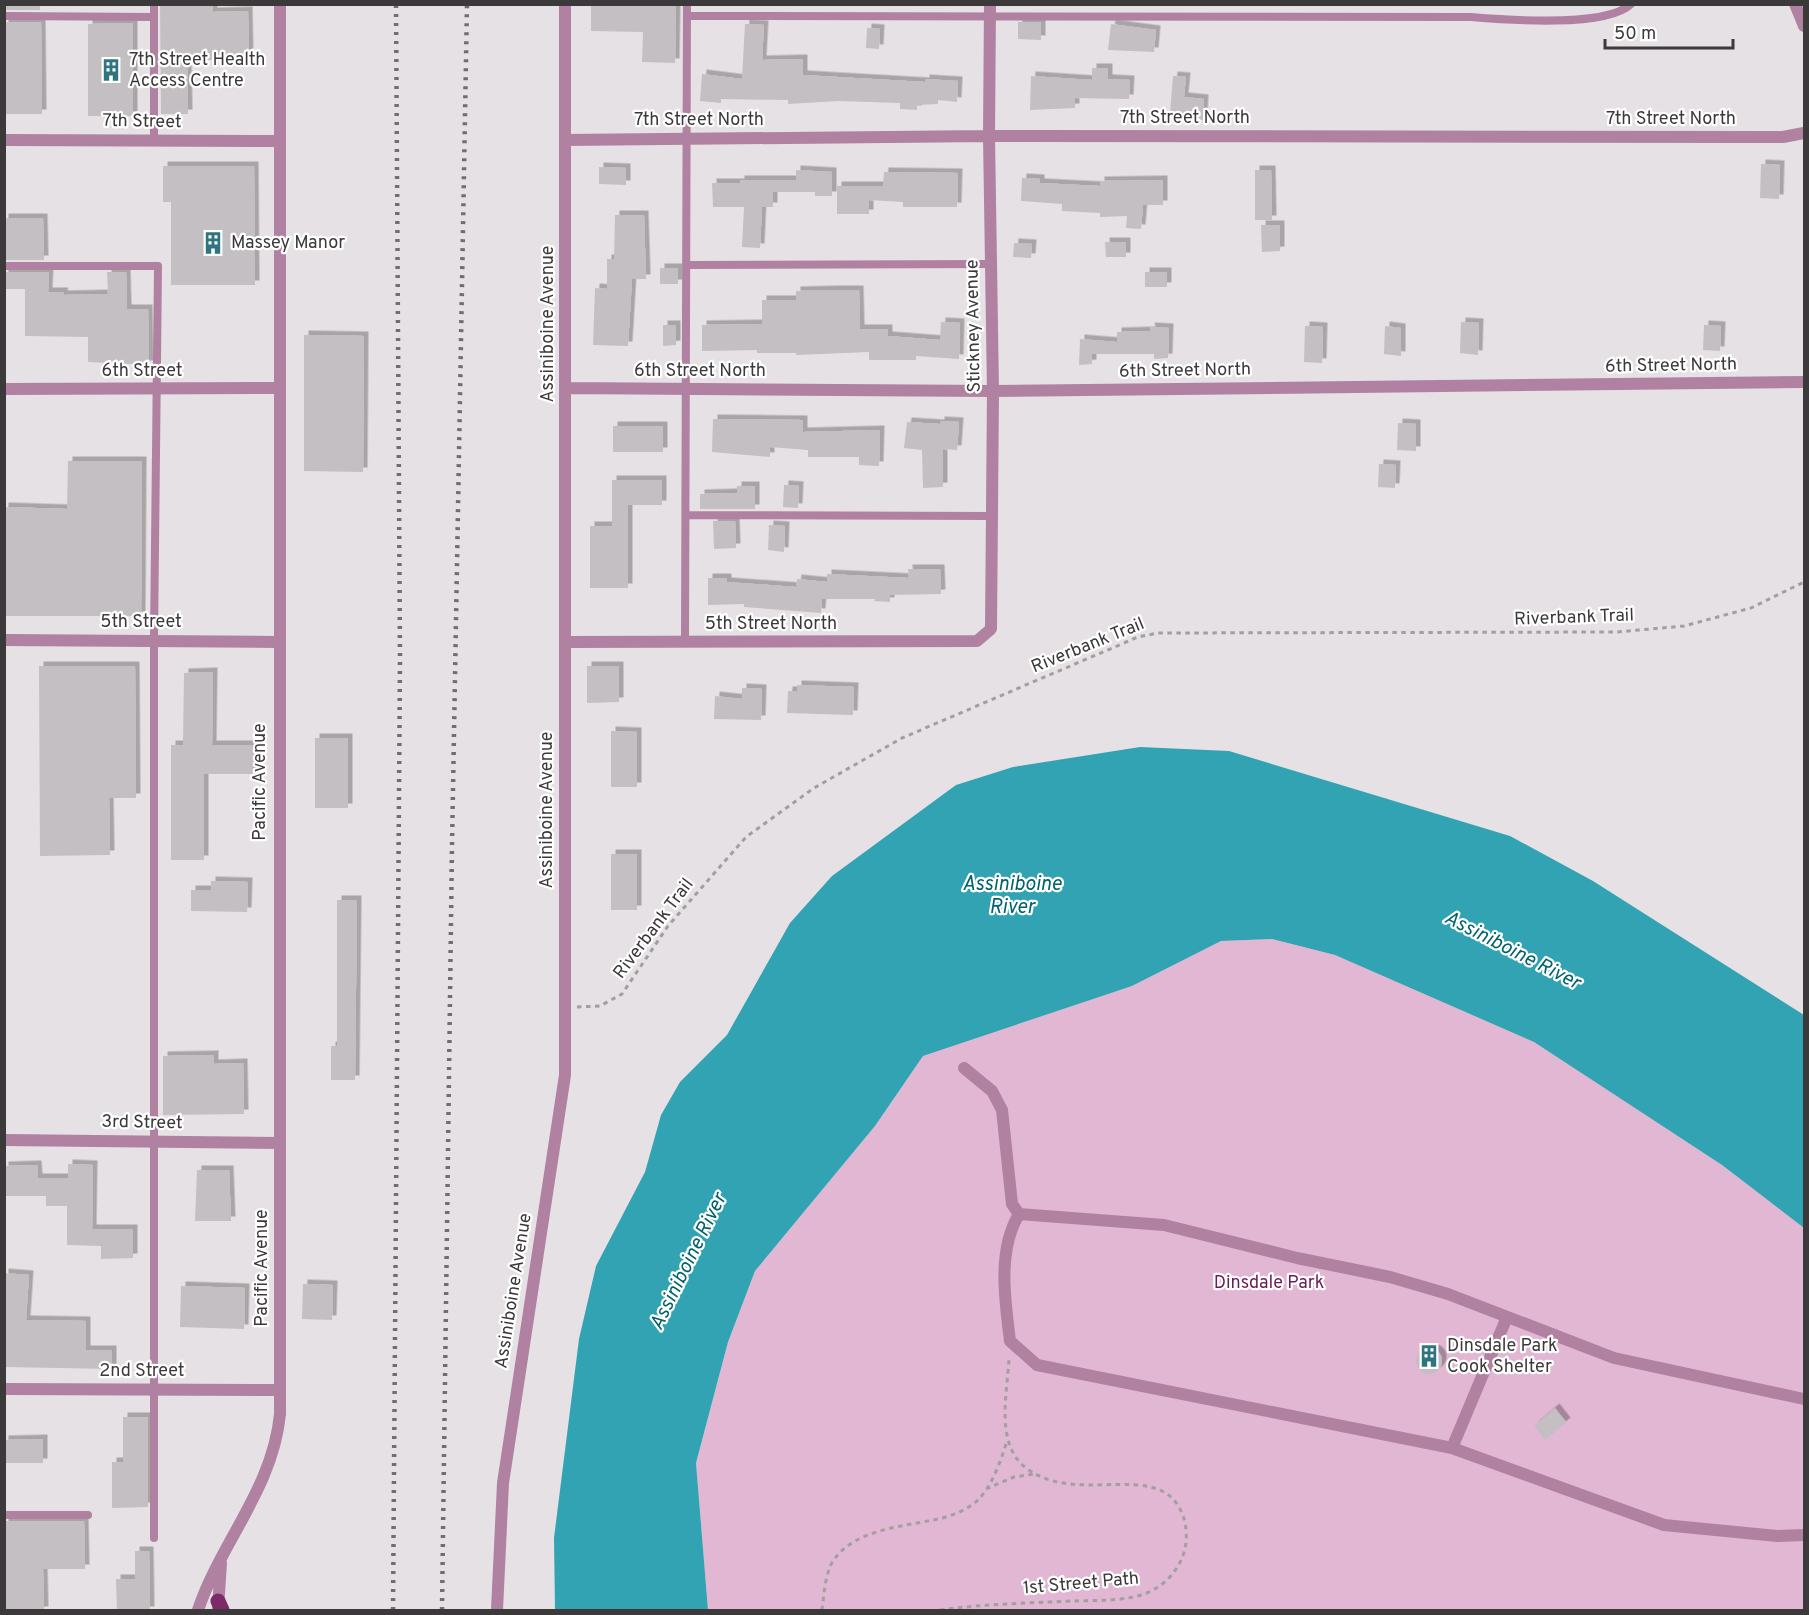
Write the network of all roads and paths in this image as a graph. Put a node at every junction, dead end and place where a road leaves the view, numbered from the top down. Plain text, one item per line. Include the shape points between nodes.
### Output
1 (153, 4) edge
2 (280, 4) edge
3 (565, 4) edge
4 (687, 4) edge
5 (1631, 4) edge
6 (1795, 4) edge
7 (990, 10) edge
8 (4, 16) edge
9 (687, 16) junction
10 (153, 17) junction
11 (1804, 26) edge
12 (1804, 133) edge
13 (989, 136) junction
14 (688, 138) junction
15 (4, 140) edge
16 (154, 140) junction
17 (565, 140) junction
18 (280, 141) junction
19 (991, 264) junction
20 (688, 265) junction
21 (4, 266) edge
22 (1804, 382) edge
23 (279, 388) junction
24 (566, 388) junction
25 (4, 389) edge
26 (157, 389) junction
27 (688, 389) junction
28 (993, 391) junction
29 (687, 515) junction
30 (992, 516) junction
31 (1804, 582) edge
32 (4, 640) edge
33 (154, 640) junction
34 (977, 641) joint
35 (278, 642) junction
36 (565, 642) junction
37 (685, 642) junction
38 (565, 1007) junction
39 (964, 1068) dead end
40 (4, 1140) edge
41 (155, 1141) junction
42 (280, 1143) junction
43 (1019, 1214) junction
44 (1507, 1317) junction
45 (1010, 1341) junction
46 (155, 1388) junction
47 (4, 1389) edge
48 (280, 1390) junction
49 (1804, 1399) edge
50 (1008, 1440) junction
51 (1452, 1448) junction
52 (1036, 1473) junction
53 (985, 1490) junction
54 (4, 1515) edge
55 (88, 1515) dead end
56 (1804, 1535) edge
57 (154, 1538) dead end
58 (225, 1547) junction
59 (220, 1607) edge
60 (198, 1611) edge
61 (497, 1611) edge
62 (822, 1611) edge
63 (940, 1611) edge

1 - 10 lane
2 - 18 street, Pacific Avenue
3 - 17 street, Assiniboine Avenue
4 - 9 lane
5 - 7 lane via 1609,17 1520,21
6 - 11 street
7 - 9 lane
7 - 13 street, Stickney Avenue
8 - 10 lane
9 - 14 lane
10 - 16 lane
12 - 13 street, 7th Street North via 1783,137
13 - 14 street, 7th Street North
13 - 19 street, Stickney Avenue
14 - 17 street, 7th Street North
14 - 20 lane
15 - 16 street, 7th Street
16 - 18 street, 7th Street
17 - 24 street, Assiniboine Avenue
18 - 23 street, Pacific Avenue
19 - 20 lane
19 - 28 street, Stickney Avenue
20 - 27 lane
21 - 26 lane via 158,266
22 - 28 street, 6th Street North
23 - 26 street, 6th Street
23 - 35 street, Pacific Avenue
24 - 27 street, 6th Street North
24 - 36 street, Assiniboine Avenue
25 - 26 street, 6th Street
26 - 33 lane
27 - 28 street, 6th Street North
27 - 29 lane
28 - 30 street, Stickney Avenue
29 - 30 lane
29 - 37 lane
30 - 34 street, Stickney Avenue via 991,629
31 - 38 path, Riverbank Trail via 1751,608 1684,626 1617,632 1158,633 1138,637 903,738 814,788 746,837 668,927 622,994 600,1006
32 - 33 street, 5th Street
33 - 35 street, 5th Street
33 - 41 lane
34 - 37 street, 5th Street North
35 - 42 street, Pacific Avenue
36 - 37 street, 5th Street North
36 - 38 street, Assiniboine Avenue
38 - 61 street, Assiniboine Avenue via 565,1075 503,1483
39 - 43 street via 992,1091 1002,1110 1012,1204
40 - 41 street, 3rd Street
41 - 42 street, 3rd Street
41 - 46 lane
42 - 48 street, Pacific Avenue
43 - 44 street via 1164,1225 1390,1277
43 - 45 street via 1009,1231 1004,1293
44 - 49 street via 1614,1358
44 - 51 street
45 - 50 path, 1st Street Path via 1005,1422
45 - 51 street via 1037,1365
46 - 47 street, 2nd Street
46 - 48 street, 2nd Street
46 - 57 lane
48 - 58 street, Pacific Avenue via 277,1434 265,1477
50 - 52 path, 1st Street Path via 1014,1454
50 - 53 path
51 - 56 street via 1664,1525
52 - 53 path via 1014,1477
52 - 63 path, 1st Street Path via 1073,1484 1151,1486 1166,1492 1185,1519 1187,1537 1175,1572 1163,1584 1132,1597 977,1605
53 - 62 path via 961,1511 850,1543 833,1562
54 - 55 lane
58 - 59 street, Pacific Avenue
58 - 60 street, Pacific Avenue

